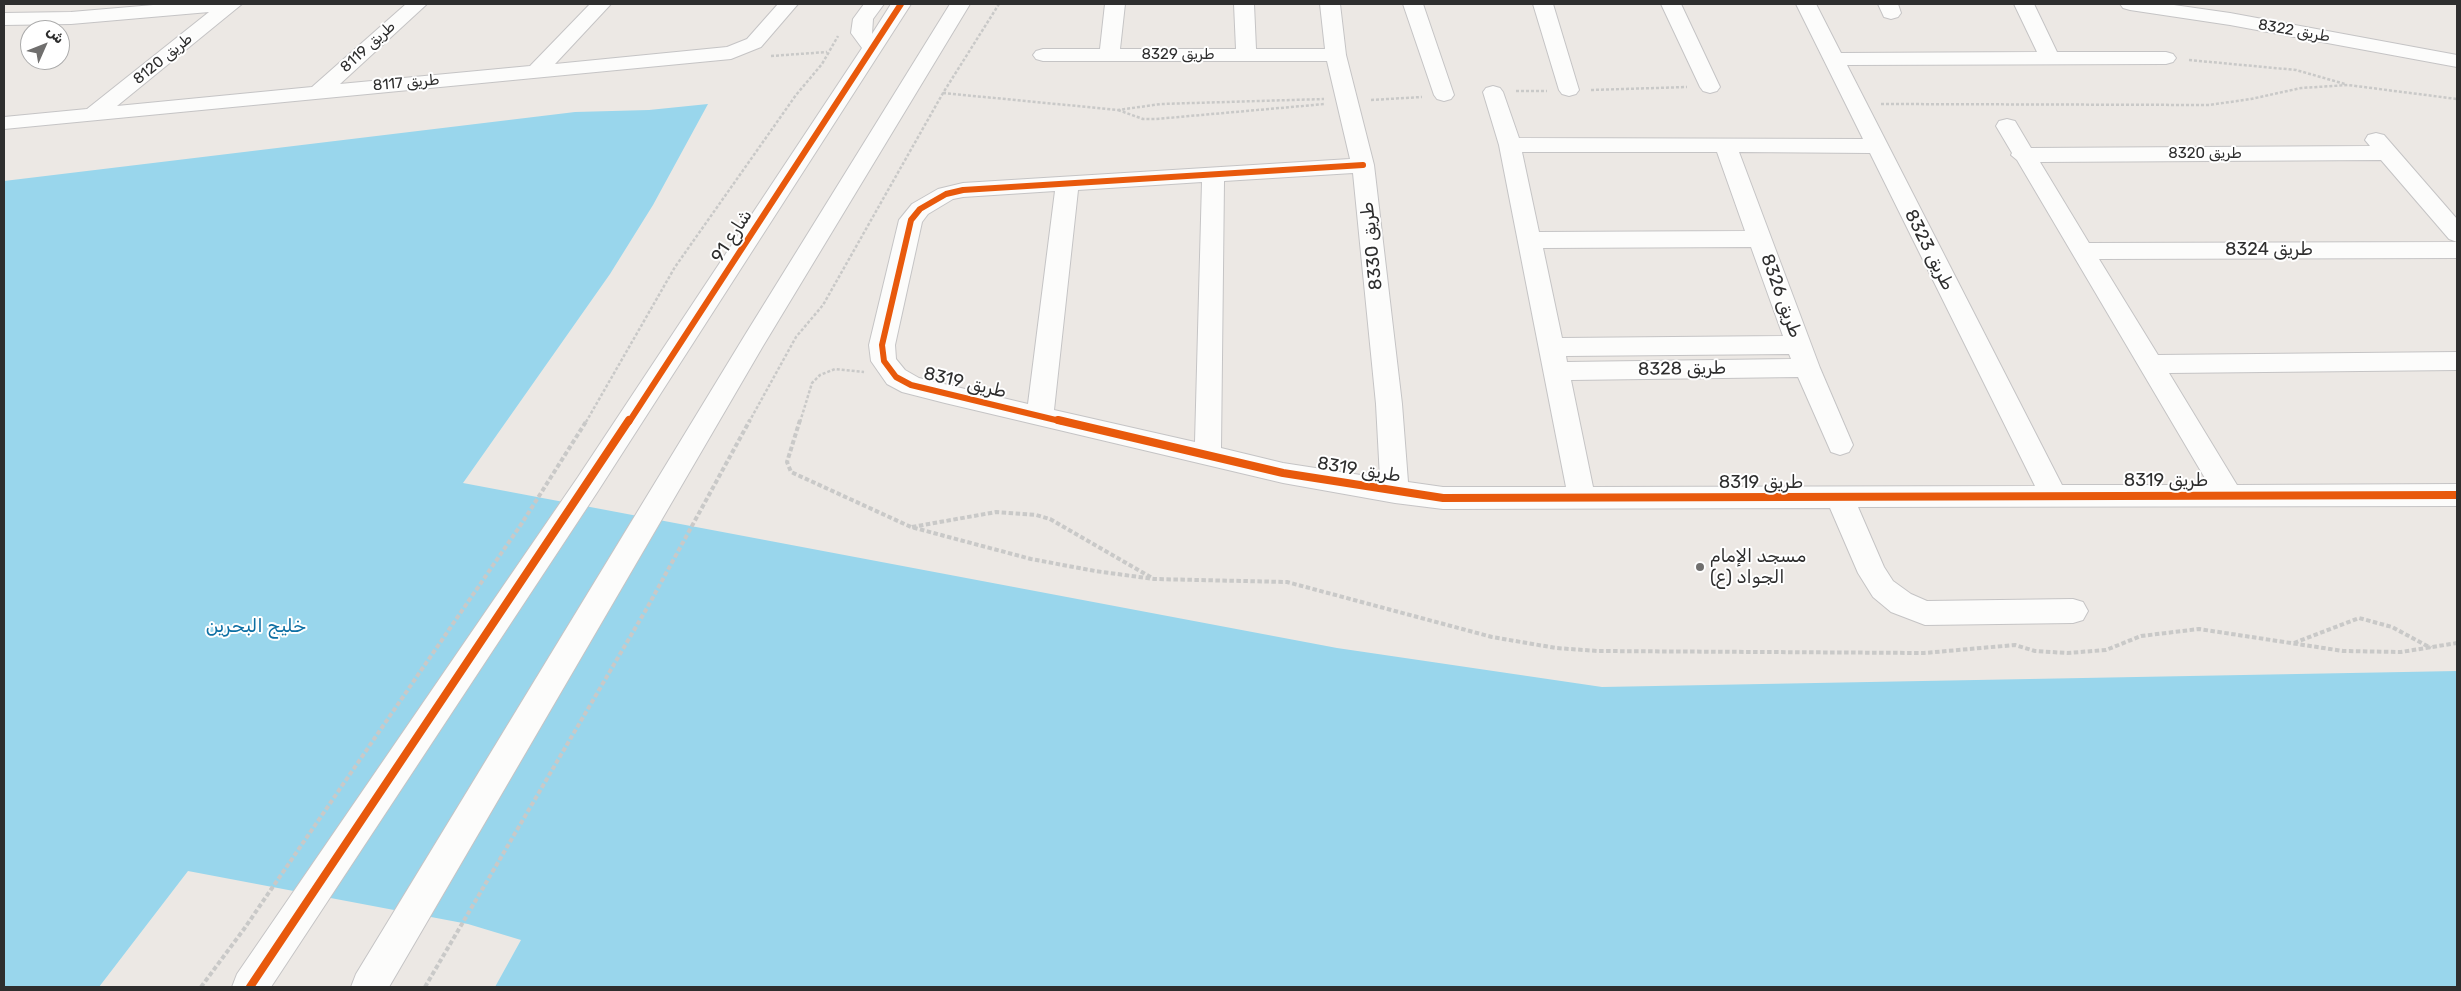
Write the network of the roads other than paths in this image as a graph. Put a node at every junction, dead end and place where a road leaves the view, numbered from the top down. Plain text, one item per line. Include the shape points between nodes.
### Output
1 (417, 4) edge
2 (601, 4) edge
3 (788, 4) edge
4 (874, 4) edge
5 (901, 4) edge
6 (960, 4) edge
7 (1115, 4) edge
8 (1244, 4) edge
9 (1330, 4) edge
10 (1413, 4) edge
11 (1543, 4) edge
12 (1671, 4) edge
13 (1806, 4) edge
14 (2024, 4) edge
15 (2130, 4) edge
16 (229, 6) edge
17 (4, 19) edge
18 (872, 48) junction
19 (1043, 55) dead end
20 (1109, 55) junction
21 (1246, 55) junction
22 (1336, 55) junction
23 (2050, 57) junction
24 (2166, 58) road end
25 (1834, 59) junction
26 (2457, 61) edge
27 (537, 70) junction
28 (1710, 87) road end
29 (1569, 90) road end
30 (320, 91) junction
31 (1493, 92) road end
32 (1444, 95) road end
33 (93, 114) junction
34 (4, 123) edge
35 (2006, 126) dead end
36 (1510, 145) junction
37 (1725, 145) junction
38 (1877, 146) junction
39 (2022, 155) junction
40 (1363, 165) junction
41 (1213, 175) junction
42 (1067, 184) junction
43 (2457, 234) edge
44 (1760, 239) junction
45 (1530, 240) junction
46 (2457, 250) edge
47 (2081, 251) junction
48 (1552, 346) junction
49 (1803, 356) junction
50 (2457, 362) edge
51 (2149, 364) junction
52 (1556, 371) junction
53 (1040, 416) junction
54 (1840, 445) dead end
55 (1208, 455) junction
56 (1395, 492) junction
57 (2457, 495) edge
58 (2054, 496) junction
59 (2230, 497) junction
60 (1582, 498) junction
61 (1840, 498) junction
62 (2073, 611) dead end
63 (250, 987) edge
64 (369, 987) edge

1 - 30 street, طريق 8119
2 - 27 street
3 - 27 street, طريق 8117 via 754,43 731,53
4 - 18 street via 864,19 861,33
5 - 18 street, شارع 91
6 - 64 street via 661,496
7 - 20 street
8 - 21 street
9 - 22 street, طريق 8330
10 - 32 street
11 - 29 street
12 - 28 street
13 - 25 street, طريق 8323
14 - 23 street
15 - 26 street, طريق 8322
16 - 17 street via 71,18
16 - 33 street, طريق 8120
18 - 63 street, شارع 91 via 588,484
19 - 20 street, طريق 8329
20 - 21 street, طريق 8329
21 - 22 street, طريق 8329
22 - 40 street, طريق 8330
23 - 24 street
23 - 25 street
25 - 38 street, طريق 8323
27 - 30 street, طريق 8117
30 - 33 street, طريق 8117
31 - 36 street
33 - 34 street, طريق 8117
35 - 39 street
36 - 37 street
36 - 45 street
37 - 38 street
37 - 44 street, طريق 8326
38 - 58 street, طريق 8323
39 - 43 street, طريق 8320 via 2381,145
39 - 47 street
40 - 41 street, طريق 8319
40 - 56 street, طريق 8330 via 1389,404
41 - 42 street, طريق 8319
41 - 55 street
42 - 53 street
42 - 53 street, طريق 8319 via 963,190 939,197 920,209 911,220 882,345 884,361 896,377 912,385
44 - 45 street
44 - 49 street, طريق 8326
45 - 48 street
46 - 47 street, طريق 8324
47 - 51 street
48 - 49 street, طريق 8328
48 - 52 street
49 - 52 street, طريق 8328
49 - 54 street, طريق 8326
50 - 51 street
51 - 59 street
52 - 60 street
53 - 55 street, طريق 8319
55 - 56 street, طريق 8319 via 1283,473
56 - 60 street, طريق 8319 via 1443,498
57 - 59 street, طريق 8319
58 - 59 street, طريق 8319
58 - 61 street, طريق 8319
60 - 61 street, طريق 8319
61 - 62 street via 1872,573 1883,589 1901,603 1925,613

